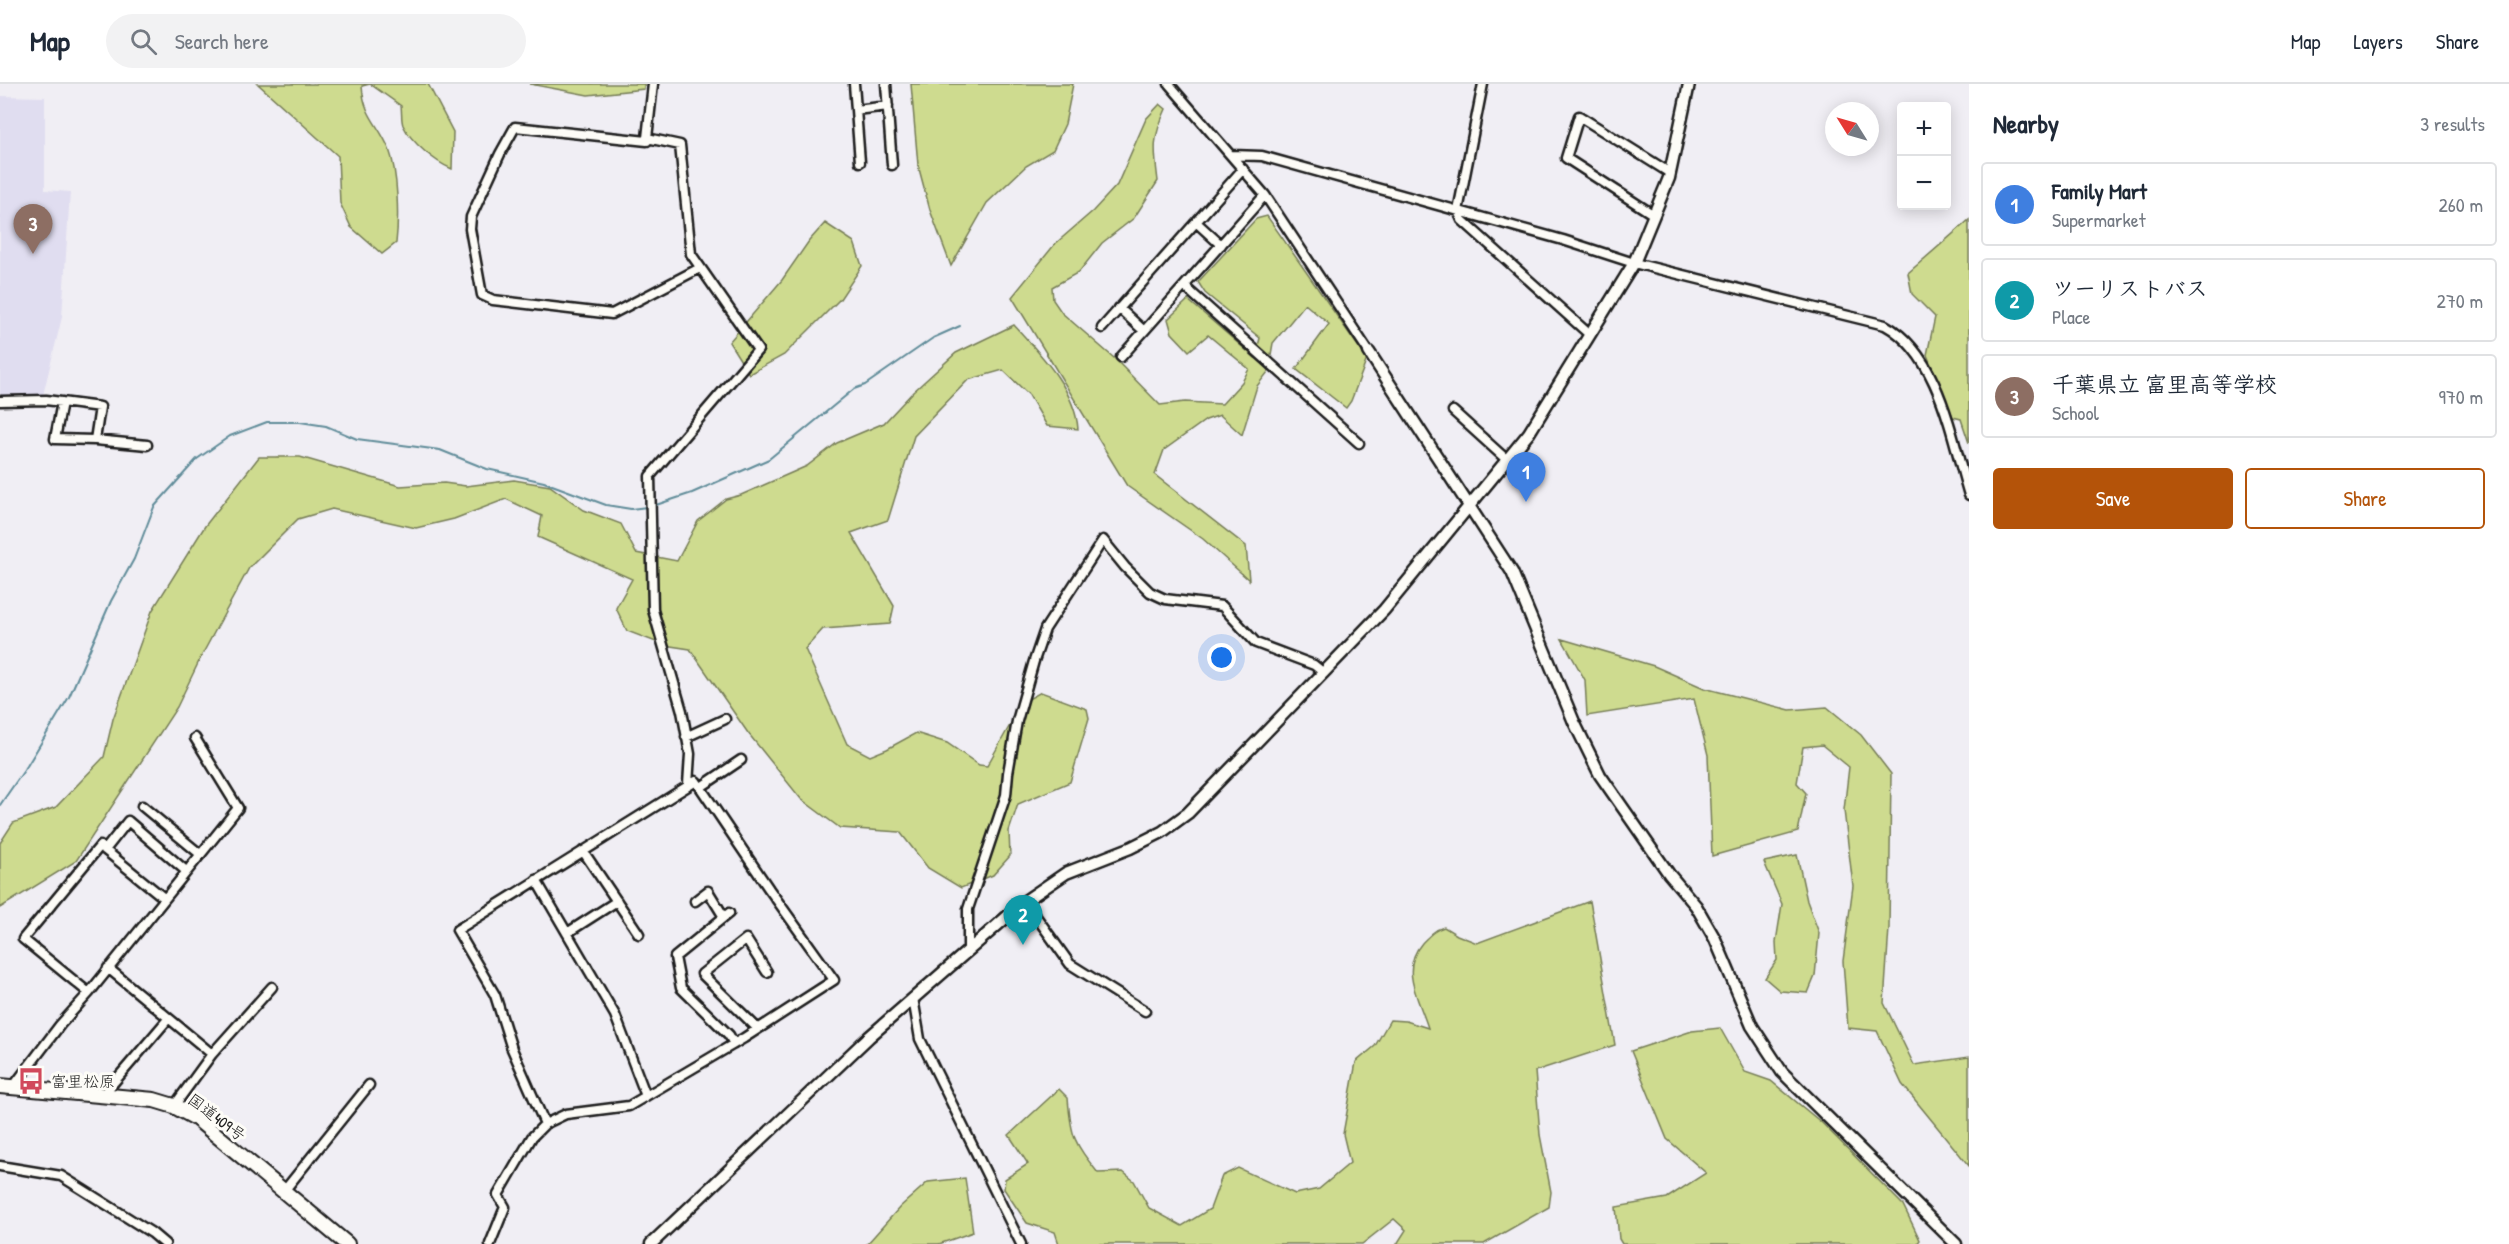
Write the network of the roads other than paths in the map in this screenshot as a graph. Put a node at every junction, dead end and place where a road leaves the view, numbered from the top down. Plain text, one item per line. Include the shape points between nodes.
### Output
1 (653, 84) edge
2 (854, 84) edge
3 (886, 84) edge
4 (1170, 84) edge
5 (1483, 84) edge
6 (1689, 84) edge
7 (888, 106) junction
8 (856, 110) junction
9 (647, 138) junction
10 (1231, 155) junction
11 (860, 162) dead end
12 (892, 165) dead end
13 (1243, 170) junction
14 (1670, 173) junction
15 (1265, 195) junction
16 (1458, 211) junction
17 (1654, 215) junction
18 (1196, 222) junction
19 (1221, 245) junction
20 (1634, 263) junction
21 (700, 268) junction
22 (1184, 286) junction
23 (1119, 308) junction
24 (1102, 328) dead end
25 (1144, 331) junction
26 (1590, 335) junction
27 (1369, 352) joint
28 (1121, 357) dead end
29 (0, 400) edge
30 (62, 402) junction
31 (1453, 411) dead end
32 (95, 440) junction
33 (1359, 443) dead end
34 (147, 445) dead end
35 (1507, 460) junction
36 (1969, 495) edge
37 (1469, 506) junction
38 (1324, 673) junction
39 (725, 718) dead end
40 (687, 736) junction
41 (195, 738) dead end
42 (741, 760) dead end
43 (688, 786) junction
44 (701, 788) junction
45 (142, 806) dead end
46 (105, 850) junction
47 (583, 851) junction
48 (200, 854) junction
49 (186, 871) junction
50 (536, 880) junction
51 (164, 898) junction
52 (695, 901) dead end
53 (1025, 901) junction
54 (617, 902) junction
55 (567, 933) junction
56 (639, 934) dead end
57 (968, 950) junction
58 (108, 968) junction
59 (767, 972) dead end
60 (272, 987) dead end
61 (89, 993) junction
62 (913, 998) junction
63 (1145, 1011) dead end
64 (168, 1019) junction
65 (758, 1029) junction
66 (734, 1044) junction
67 (212, 1054) junction
68 (369, 1085) dead end
69 (6, 1087) edge
70 (104, 1095) junction
71 (646, 1096) junction
72 (174, 1106) junction
73 (544, 1124) junction
74 (0, 1166) edge
75 (284, 1191) junction
76 (165, 1244) edge
77 (347, 1244) edge
78 (490, 1244) edge
79 (651, 1244) edge
80 (1021, 1244) edge
81 (1956, 1244) edge

1 - 9 street
2 - 8 street
3 - 7 street
4 - 10 street
5 - 16 street
6 - 14 street
7 - 8 street
7 - 12 street
8 - 11 street
9 - 21 street via 680,145 691,254
9 - 21 street via 515,126 471,218 482,295 493,300 612,314
10 - 13 street
10 - 16 street via 1262,156
13 - 15 street
13 - 18 street
14 - 17 street
14 - 17 street via 1579,116 1566,158
15 - 19 street
15 - 27 street
16 - 20 street
16 - 26 street via 1462,220
17 - 20 street
18 - 19 street
18 - 23 street
19 - 22 street
20 - 26 street
20 - 36 street via 1877,322 1894,330 1919,357 1935,383
21 - 40 street via 758,350 650,476 653,610
22 - 25 street
22 - 33 street
23 - 24 street
23 - 25 street
25 - 28 street
26 - 35 street via 1548,406
27 - 37 street
29 - 30 street
30 - 32 street via 100,407
30 - 32 street via 55,439
31 - 35 street
32 - 34 street
35 - 37 street
37 - 38 street via 1384,610
37 - 81 street via 1512,572 1600,776 1696,906 1766,1049 1782,1072
38 - 53 street via 1188,813 1130,848 1066,873
38 - 57 street via 1314,665 1256,643 1222,606 1165,599 1150,592 1103,540 1045,628 1034,661 1017,722 1006,795 968,909
39 - 40 street
40 - 43 street
41 - 48 street via 238,808
42 - 44 street
43 - 44 street via 696,781
43 - 47 street
44 - 65 street via 834,980
45 - 48 street
46 - 49 street via 128,820
46 - 51 street
46 - 61 street via 99,846 22,939
47 - 50 street
47 - 54 street
48 - 49 street
49 - 51 street
50 - 55 street
50 - 73 street via 457,930 495,995
51 - 58 street
52 - 66 street via 708,891 727,915 675,957 681,988
53 - 57 street
53 - 63 street via 1070,964
54 - 55 street
54 - 56 street
55 - 71 street via 615,1015
57 - 62 street
58 - 61 street
58 - 64 street
59 - 65 street via 746,939 702,974
60 - 67 street
61 - 69 street
62 - 79 street
62 - 80 street via 920,1039
64 - 67 street
64 - 70 street
65 - 66 street
66 - 71 street
67 - 72 street
68 - 75 street
69 - 70 highway, 国道409号
70 - 72 highway, 国道409号
71 - 73 street via 629,1106 566,1114
72 - 75 highway, 国道409号 via 196,1118
73 - 78 street via 532,1137 498,1195 505,1208
74 - 76 street via 61,1176
75 - 77 highway, 国道409号

